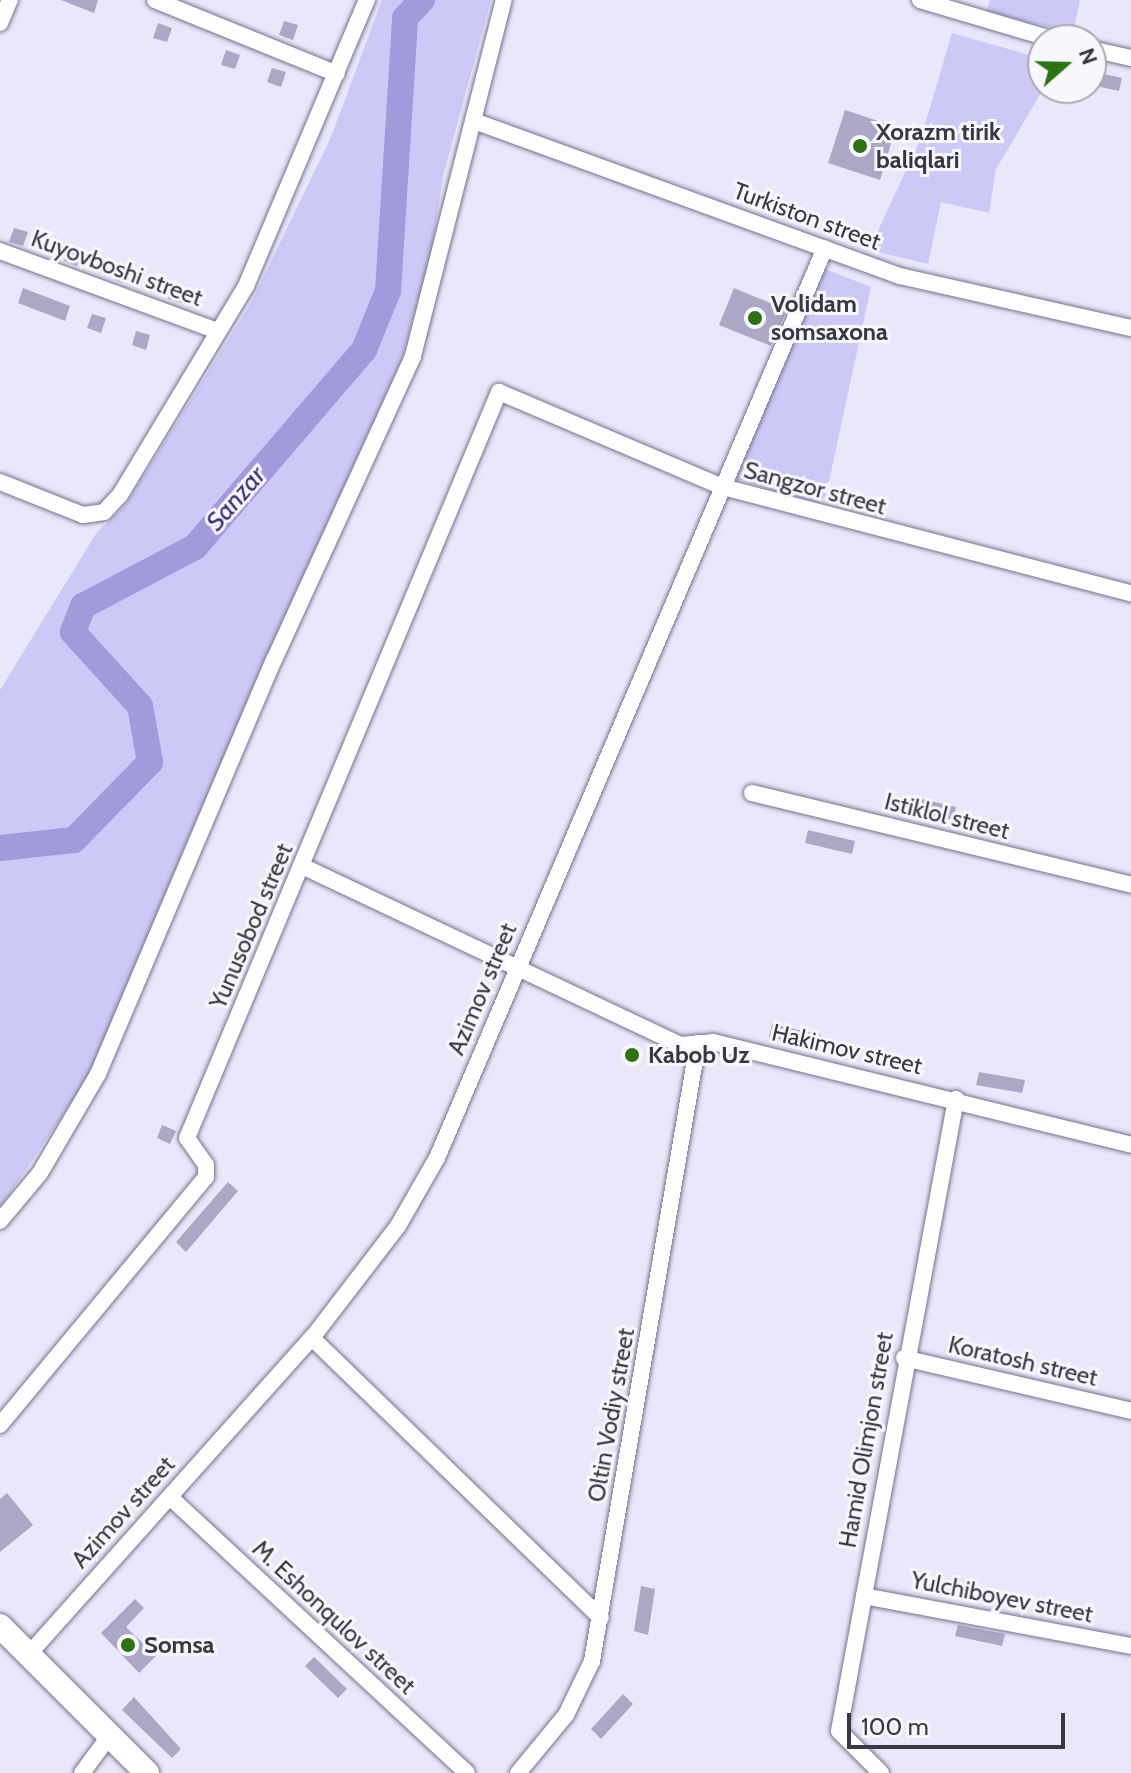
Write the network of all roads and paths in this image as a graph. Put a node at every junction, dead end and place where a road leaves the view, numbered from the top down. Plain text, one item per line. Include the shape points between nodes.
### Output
1 (10, 0) edge
2 (155, 0) edge
3 (367, 0) edge
4 (504, 0) edge
5 (920, 0) edge
6 (0, 23) edge
7 (1027, 32) edge
8 (1107, 53) edge
9 (1131, 58) edge
10 (337, 74) junction
11 (474, 121) junction
12 (825, 248) junction
13 (0, 251) edge
14 (1131, 328) edge
15 (217, 331) junction
16 (499, 392) joint
17 (0, 482) edge
18 (723, 487) junction
19 (1131, 593) edge
20 (752, 793) dead end
21 (302, 866) junction
22 (1131, 885) edge
23 (516, 969) junction
24 (698, 1043) junction
25 (956, 1099) junction
26 (1131, 1145) edge
27 (0, 1221) edge
28 (312, 1338) junction
29 (904, 1358) junction
30 (1131, 1411) edge
31 (0, 1425) edge
32 (170, 1497) junction
33 (864, 1596) junction
34 (601, 1618) junction
35 (0, 1626) edge
36 (1131, 1646) edge
37 (29, 1654) junction
38 (110, 1735) junction
39 (82, 1773) edge
40 (147, 1773) edge
41 (467, 1773) edge
42 (518, 1773) edge
43 (881, 1773) edge

1 - 6 street
2 - 10 street
3 - 10 street
4 - 11 street
5 - 7 street
8 - 9 street
10 - 15 street via 246,286
11 - 12 street, Turkiston street
11 - 27 street via 413,356 274,660 98,1074 40,1173
12 - 14 street, Turkiston street via 900,276
12 - 18 street, Azimov street
13 - 15 street, Kuyovboshi street
15 - 17 street via 120,495 104,512 83,515
16 - 18 street, Sangzor street
16 - 21 street, Yunusobod street
18 - 19 street, Sangzor street
18 - 23 street, Azimov street
20 - 22 street, Istiklol street
21 - 23 street, Hakimov street
21 - 31 street, Yunusobod street via 187,1138 206,1165 206,1177
23 - 24 street, Hakimov street via 680,1045
23 - 28 street, Azimov street via 437,1158 398,1226
24 - 25 street, Hakimov street via 713,1042
24 - 34 street, Oltin Vodiy street
25 - 26 street, Hakimov street
25 - 29 street, Hamid Olimjon street
28 - 32 street, Azimov street
28 - 34 street
29 - 30 street, Koratosh street
29 - 33 street, Hamid Olimjon street
32 - 37 street, Azimov street
32 - 41 street, M. Eshonqulov street
33 - 36 street, Yulchiboyev street
33 - 43 street, Hamid Olimjon street via 839,1731
34 - 42 street, Oltin Vodiy street via 592,1661 566,1715
35 - 37 main road
37 - 38 main road
38 - 39 street
38 - 40 main road

